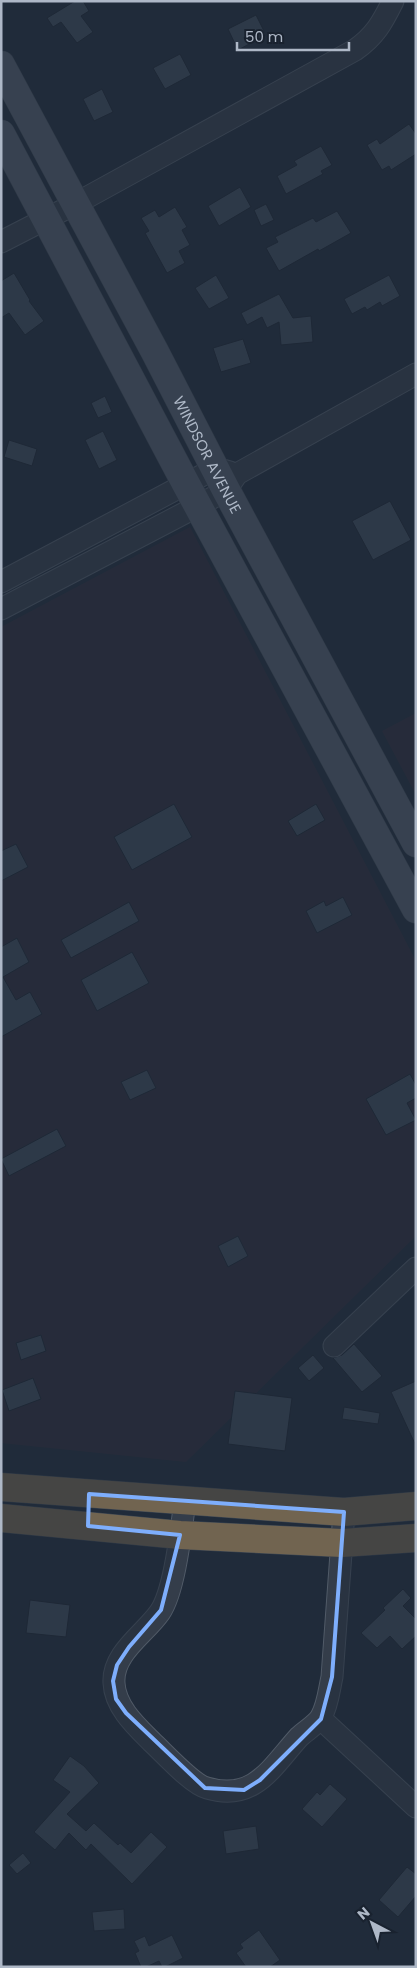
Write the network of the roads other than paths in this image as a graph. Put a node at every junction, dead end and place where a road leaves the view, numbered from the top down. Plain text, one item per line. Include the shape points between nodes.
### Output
1 (393, 1) edge
2 (1, 65) edge
3 (1, 134) edge
4 (75, 204) junction
5 (47, 219) junction
6 (1, 242) edge
7 (416, 374) edge
8 (226, 478) junction
9 (192, 495) junction
10 (1, 582) edge
11 (1, 609) edge
12 (416, 842) edge
13 (416, 909) edge
14 (416, 1268) edge
15 (334, 1346) dead end
16 (1, 1487) edge
17 (89, 1494) junction
18 (185, 1501) junction
19 (416, 1506) edge
20 (344, 1512) junction
21 (1, 1518) edge
22 (88, 1526) junction
23 (180, 1535) junction
24 (416, 1538) edge
25 (342, 1542) junction
26 (320, 1718) junction
27 (416, 1807) edge

1 - 4 street via 370,39 355,50
2 - 4 main road, WINDSOR AVENUE
3 - 5 main road
4 - 5 street
4 - 8 main road, WINDSOR AVENUE
5 - 6 street
5 - 9 main road
7 - 8 street
8 - 9 street
8 - 12 main road, WINDSOR AVENUE
9 - 10 street
9 - 11 street
9 - 13 main road
14 - 15 street
16 - 17 highway
17 - 18 highway
17 - 22 highway
18 - 20 highway
18 - 23 street
19 - 20 highway
20 - 25 street
21 - 22 highway
22 - 23 highway
23 - 25 highway
23 - 26 street via 169,1590 161,1610 117,1665 113,1681 116,1699 126,1713 191,1778 205,1788 226,1791 244,1790 260,1780
24 - 25 highway
25 - 26 street via 332,1677
26 - 27 street

